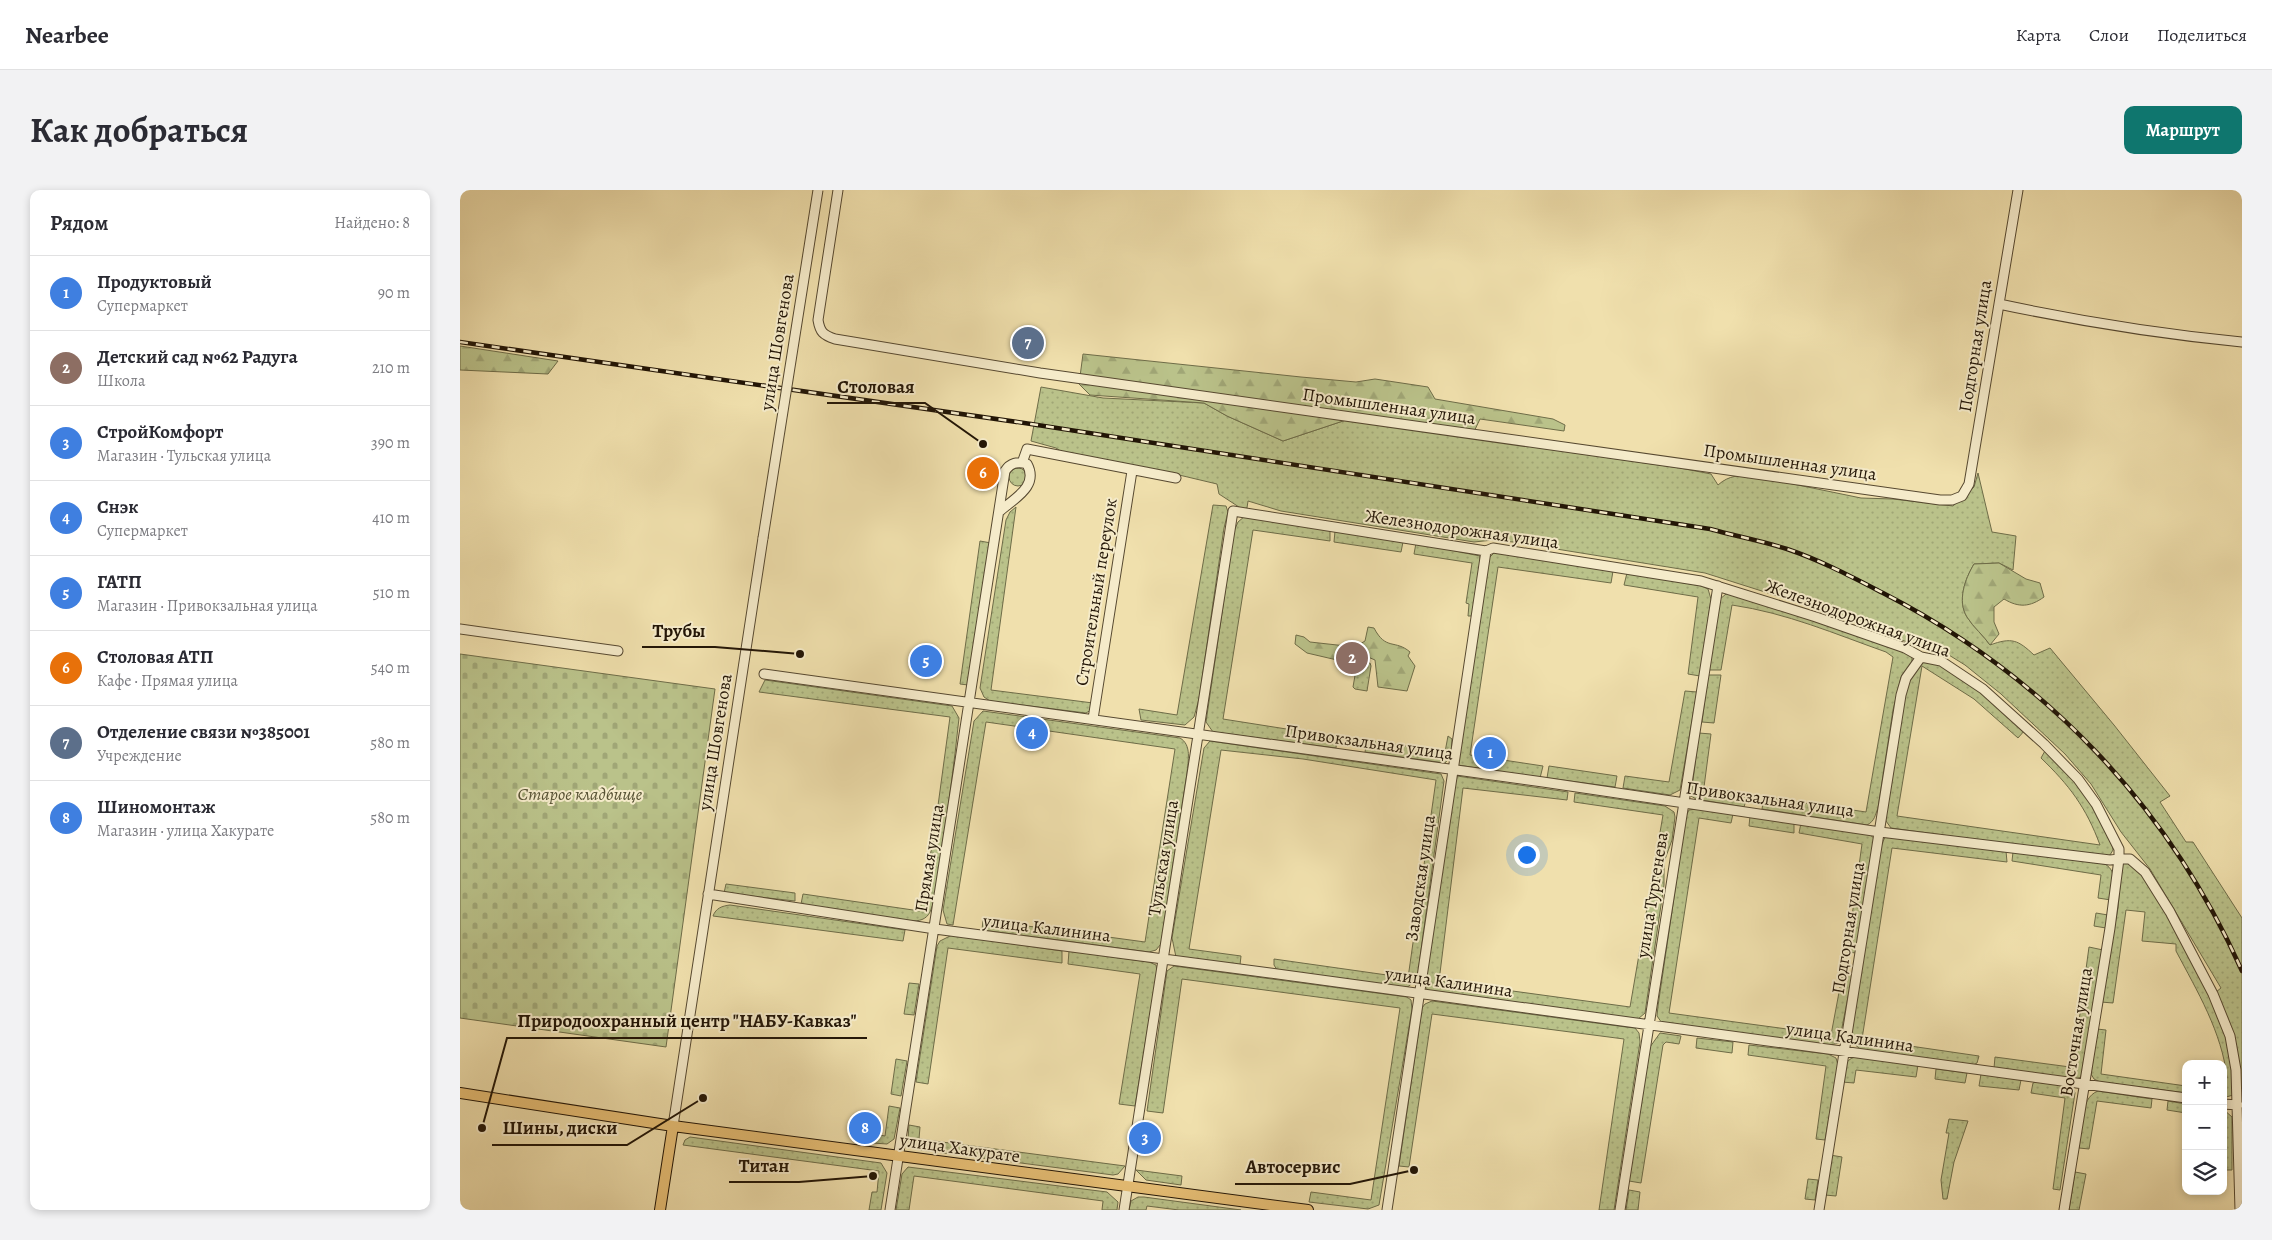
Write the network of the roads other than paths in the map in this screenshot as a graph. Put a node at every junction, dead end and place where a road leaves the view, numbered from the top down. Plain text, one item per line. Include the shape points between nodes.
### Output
1 (818, 190) edge
2 (838, 190) edge
3 (2018, 190) edge
4 (1999, 304) junction
5 (2242, 342) edge
6 (1022, 463) junction
7 (1132, 471) junction
8 (1176, 478) dead end
9 (1952, 500) joint
10 (1000, 511) junction
11 (1233, 511) joint
12 (1486, 551) junction
13 (1718, 586) junction
14 (460, 629) edge
15 (618, 651) dead end
16 (1922, 657) junction
17 (764, 674) dead end
18 (969, 702) junction
19 (1093, 719) junction
20 (1199, 734) junction
21 (1452, 770) junction
22 (1683, 803) junction
23 (1880, 832) junction
24 (2119, 859) junction
25 (708, 894) junction
26 (935, 929) junction
27 (1163, 959) junction
28 (1419, 995) junction
29 (1649, 1026) junction
30 (1844, 1052) junction
31 (2084, 1084) junction
32 (460, 1093) edge
33 (2182, 1097) edge
34 (2227, 1105) edge
35 (2238, 1106) junction
36 (672, 1126) junction
37 (898, 1156) junction
38 (1128, 1186) junction
39 (660, 1210) edge
40 (890, 1210) edge
41 (1124, 1210) edge
42 (1308, 1210) edge
43 (1387, 1210) edge
44 (1620, 1210) edge
45 (1819, 1210) edge
46 (2064, 1210) edge
47 (2240, 1210) edge

1 - 25 street, улица Шовгенова, bridge
2 - 9 street, Промышленная улица via 818,320 823,335 835,339 1038,372
3 - 4 street, Подгорная улица
4 - 5 street via 2097,322
4 - 9 street, Подгорная улица via 1969,484 1962,496
6 - 7 street via 1027,449
6 - 10 street, Прямая улица via 1008,466 1005,471
6 - 10 street via 1027,464 1031,480 1027,488
7 - 8 street
7 - 19 street, Строительный переулок
10 - 18 street, Прямая улица
11 - 12 street, Железнодорожная улица
11 - 20 street, Тульская улица
12 - 13 street, Железнодорожная улица via 1502,549
12 - 21 street, Заводская улица
13 - 16 street, Железнодорожная улица via 1868,634
13 - 22 street, улица Тургенева
14 - 15 street
16 - 23 street, Подгорная улица via 1906,678 1901,695
16 - 24 street, Железнодорожная улица via 1941,661 1983,689 2044,744 2078,779 2096,804 2119,850
17 - 18 street, Привокзальная улица
18 - 19 street, Привокзальная улица
18 - 26 street, Прямая улица
19 - 20 street, Привокзальная улица
20 - 21 street, Привокзальная улица
20 - 27 street, Тульская улица
21 - 22 street, Привокзальная улица
21 - 28 street, Заводская улица
22 - 23 street, Привокзальная улица
22 - 29 street, улица Тургенева
23 - 24 street, Привокзальная улица
23 - 30 street, Подгорная улица
24 - 31 street, Восточная улица
24 - 35 street via 2130,859 2145,872 2213,994 2230,1036
25 - 26 street, улица Калинина
25 - 36 street, улица Шовгенова
26 - 27 street, улица Калинина
26 - 37 street, Прямая улица
27 - 28 street, улица Калинина
27 - 38 street, Тульская улица
28 - 29 street, улица Калинина
28 - 43 street, Заводская улица
29 - 30 street, улица Калинина
29 - 44 street, улица Тургенева
30 - 31 street, улица Калинина
30 - 45 street, Подгорная улица
31 - 33 street, улица Калинина
31 - 46 street, Восточная улица
32 - 36 main road, улица Хакурате
34 - 35 street
35 - 47 street
36 - 37 main road, улица Хакурате
36 - 39 main road, улица Шовгенова
37 - 38 main road, улица Хакурате
37 - 40 street, Прямая улица
38 - 41 street, Тульская улица
38 - 42 main road, улица Хакурате

